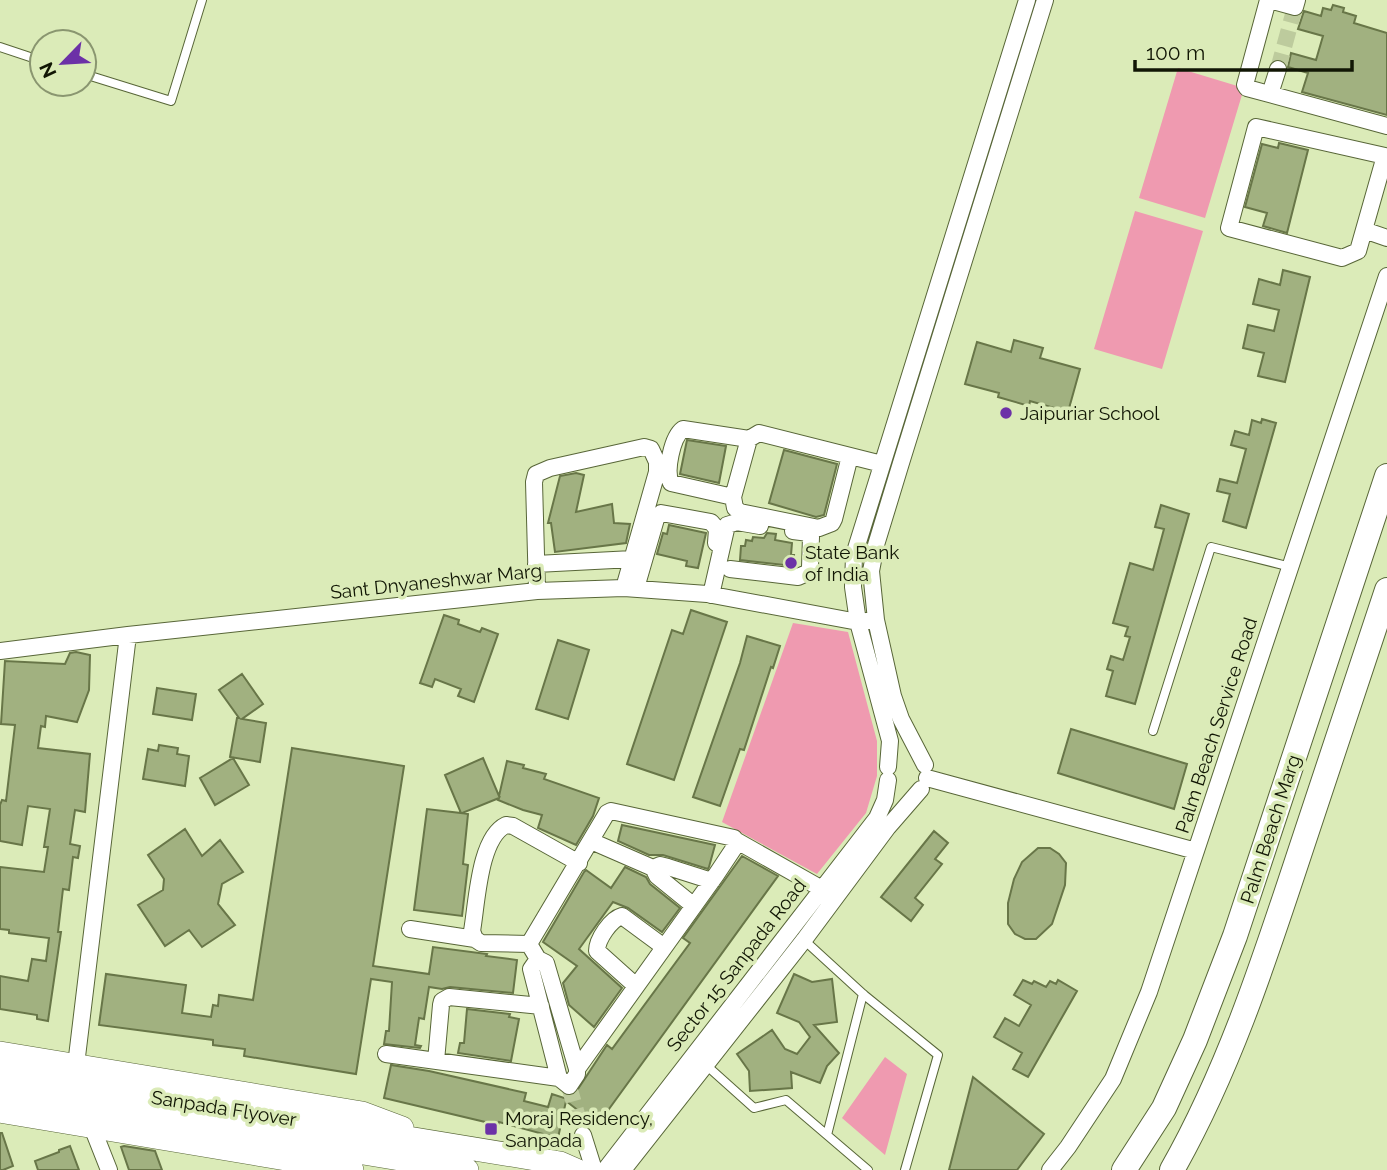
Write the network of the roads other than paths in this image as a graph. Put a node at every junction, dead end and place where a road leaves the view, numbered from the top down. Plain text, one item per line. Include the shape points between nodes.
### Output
1 (202, 0) edge
2 (1027, 0) edge
3 (1045, 0) edge
4 (1268, 0) edge
5 (1297, 0) edge
6 (0, 47) edge
7 (28, 56) edge
8 (1278, 69) tunnel mouth
9 (98, 78) edge
10 (1270, 94) junction
11 (1387, 125) edge
12 (1364, 230) junction
13 (1387, 239) edge
14 (1387, 276) edge
15 (749, 439) junction
16 (850, 456) junction
17 (882, 464) junction
18 (1387, 476) edge
19 (733, 497) junction
20 (633, 559) junction
21 (593, 561) junction
22 (536, 564) junction
23 (1291, 567) junction
24 (730, 569) dead end
25 (594, 587) junction
26 (630, 588) junction
27 (1387, 590) edge
28 (537, 591) junction
29 (709, 594) junction
30 (876, 620) junction
31 (858, 622) junction
32 (128, 635) junction
33 (0, 651) edge
34 (1153, 731) dead end
35 (888, 773) junction
36 (924, 777) junction
37 (592, 841) junction
38 (737, 841) junction
39 (1196, 851) junction
40 (579, 863) junction
41 (653, 868) junction
42 (712, 881) junction
43 (822, 890) junction
44 (694, 906) junction
45 (410, 929) dead end
46 (475, 939) junction
47 (804, 940) junction
48 (529, 944) junction
49 (664, 947) junction
50 (538, 959) junction
51 (636, 986) junction
52 (863, 994) junction
53 (541, 1006) junction
54 (0, 1053) edge
55 (386, 1054) dead end
56 (436, 1061) junction
57 (76, 1065) junction
58 (706, 1065) junction
59 (577, 1069) junction
60 (0, 1071) edge
61 (559, 1078) junction
62 (0, 1093) edge
63 (0, 1111) edge
64 (92, 1127) junction
65 (583, 1135) tunnel mouth
66 (827, 1135) junction
67 (357, 1156) edge
68 (445, 1156) junction
69 (109, 1170) edge
70 (467, 1170) edge
71 (576, 1170) edge
72 (594, 1170) edge
73 (605, 1170) edge
74 (623, 1170) edge
75 (868, 1170) edge
76 (905, 1170) edge
77 (1050, 1170) edge
78 (1125, 1170) edge
79 (1172, 1170) edge

1 - 9 lane via 171,101
2 - 17 street, Sector 15 Sanpada Road
3 - 30 street via 876,545 871,587
4 - 5 street via 1295,7
4 - 10 street via 1245,85
6 - 7 lane
8 - 10 street
10 - 11 street
12 - 12 street via 1385,156 1256,127 1229,228 1342,258 1357,251
12 - 13 street
14 - 23 street, Palm Beach Service Road
15 - 16 street via 759,433
15 - 19 street
15 - 19 street via 683,429 676,436 668,474 671,483
16 - 17 street
16 - 19 street via 834,519 826,527 740,512
17 - 31 street, Sector 15 Sanpada Road via 854,555
18 - 78 main road, Palm Beach Marg via 1235,936 1164,1108
20 - 21 street
20 - 22 street via 657,472 654,454 644,447 536,474
20 - 26 street
21 - 22 street
21 - 25 street
22 - 28 street
23 - 34 lane via 1211,547
23 - 39 street, Palm Beach Service Road
24 - 29 street via 806,575 811,537 809,533 727,525
25 - 26 street, Sant Dnyaneshwar Marg
25 - 28 street, Sant Dnyaneshwar Marg
26 - 29 street, Sant Dnyaneshwar Marg
26 - 29 street via 656,519 667,513 716,526
27 - 79 main road, Palm Beach Marg via 1259,972 1208,1101
28 - 32 street, Sant Dnyaneshwar Marg
29 - 31 street, Sant Dnyaneshwar Marg
30 - 31 street, Sant Dnyaneshwar Marg
30 - 36 street via 901,719
31 - 35 street, Sector 15 Sanpada Road via 890,741
32 - 33 street, Sant Dnyaneshwar Marg
32 - 57 street
35 - 36 street via 891,786 902,794 915,793
35 - 36 street via 891,761 903,754 916,756
35 - 43 street, Sector 15 Sanpada Road via 877,818
36 - 39 street
36 - 47 street, Sector 15 Sanpada Road
37 - 38 street via 607,813 617,810
37 - 40 street
37 - 41 street
38 - 42 street
38 - 43 street
39 - 77 street, Palm Beach Service Road via 1149,992 1113,1079
40 - 46 street via 513,826 500,828 491,837 483,864 472,931
40 - 48 street
41 - 42 street via 660,865
41 - 44 street
42 - 44 street
43 - 73 street, Sector 15 Sanpada Road
44 - 49 street
45 - 46 street
46 - 48 street via 489,944
47 - 52 lane
47 - 58 street, Sector 15 Sanpada Road
48 - 50 street
49 - 51 street
49 - 51 street via 622,916 614,920 597,951
50 - 53 street via 531,969
50 - 59 street via 546,963
51 - 59 street
52 - 66 lane
52 - 76 lane via 937,1055
53 - 56 street via 449,997 442,1001
53 - 61 street
54 - 57 main road
55 - 56 street
56 - 61 street
57 - 68 main road via 362,1113
58 - 66 lane via 754,1108 786,1100
58 - 74 street, Sector 15 Sanpada Road
59 - 61 street via 569,1086
60 - 67 main road, Sanpada Flyover
62 - 67 main road, Sanpada Flyover
63 - 64 main road
64 - 67 main road
64 - 69 street
65 - 72 street
66 - 75 lane
67 - 68 main road, Sanpada Flyover
67 - 68 main road
68 - 70 main road
68 - 71 main road via 560,1163

